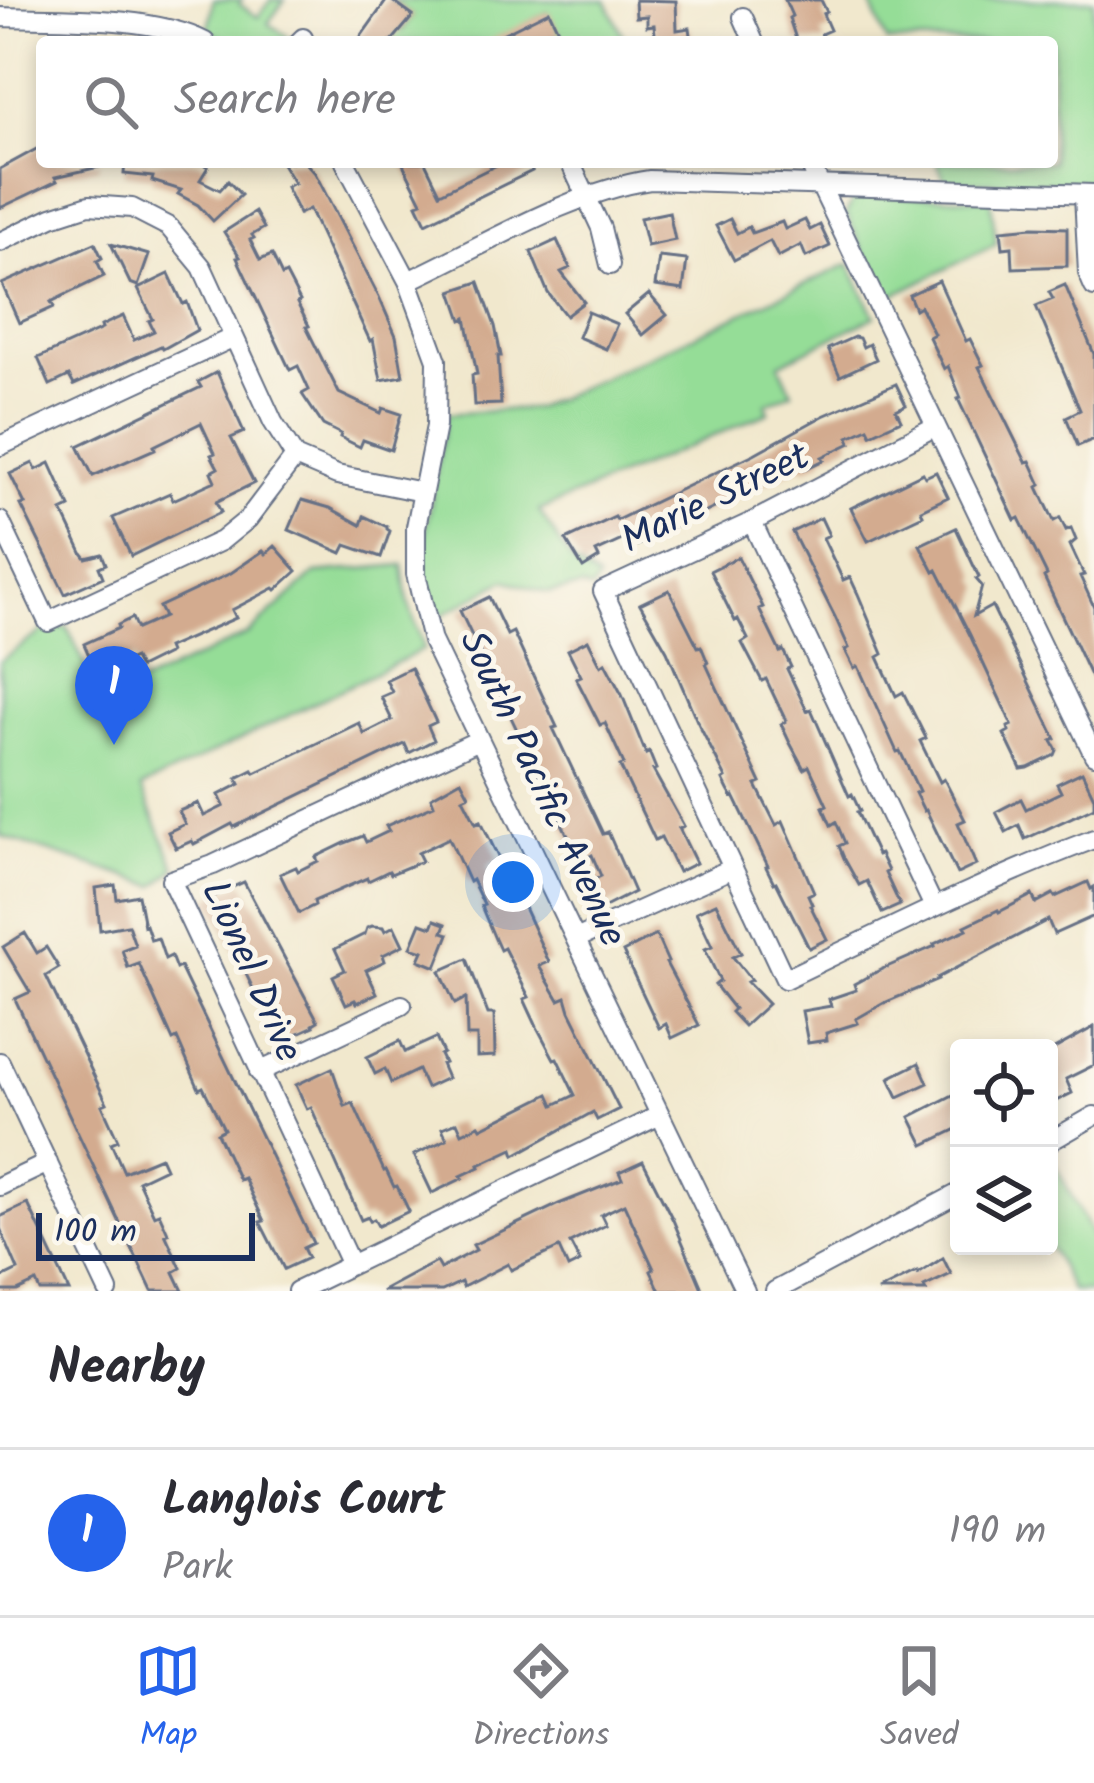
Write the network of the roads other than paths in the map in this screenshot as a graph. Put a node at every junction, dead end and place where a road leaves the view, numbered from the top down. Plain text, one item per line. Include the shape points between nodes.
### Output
1 (0, 17) edge
2 (742, 17) dead end
3 (194, 36) edge
4 (751, 36) edge
5 (348, 168) edge
6 (573, 168) edge
7 (812, 168) edge
8 (820, 185) junction
9 (1089, 195) edge
10 (586, 196) junction
11 (0, 242) edge
12 (610, 265) dead end
13 (409, 281) junction
14 (1094, 286) edge
15 (234, 337) junction
16 (936, 426) junction
17 (0, 446) edge
18 (295, 457) junction
19 (422, 491) junction
20 (0, 521) edge
21 (752, 522) junction
22 (479, 740) junction
23 (1094, 755) edge
24 (1094, 839) edge
25 (733, 868) junction
26 (934, 907) junction
27 (576, 939) junction
28 (402, 1006) dead end
29 (0, 1062) edge
30 (259, 1072) junction
31 (660, 1115) junction
32 (1094, 1116) edge
33 (1058, 1137) edge
34 (48, 1163) junction
35 (0, 1186) edge
36 (950, 1198) edge
37 (351, 1265) junction
38 (108, 1291) edge
39 (297, 1291) edge
40 (745, 1291) edge
41 (775, 1291) edge

1 - 3 street via 107,20
2 - 4 street
5 - 13 street, South Pacific Avenue
6 - 10 street
7 - 8 street
8 - 9 street
8 - 10 street via 650,179
8 - 16 street
9 - 14 street
10 - 12 street
10 - 13 street
11 - 15 street via 89,205 132,208 169,226 202,267
13 - 19 street, South Pacific Avenue via 437,360 436,426
15 - 17 street
15 - 18 street
16 - 21 street, Marie Street
16 - 23 street
18 - 19 street via 338,475
18 - 20 street via 221,541 48,622
19 - 22 street, South Pacific Avenue via 416,574 432,640
21 - 25 street, Marie Street via 603,591
21 - 26 street
22 - 27 street, South Pacific Avenue
22 - 30 street, Lionel Drive via 171,880
24 - 26 street
25 - 26 street via 784,979
25 - 27 street
27 - 31 street, South Pacific Avenue
28 - 30 street
29 - 34 street
30 - 37 street, Lionel Drive
31 - 37 street
31 - 40 street, South Pacific Avenue
32 - 33 street
34 - 35 street
34 - 38 street
36 - 41 street
37 - 39 street

